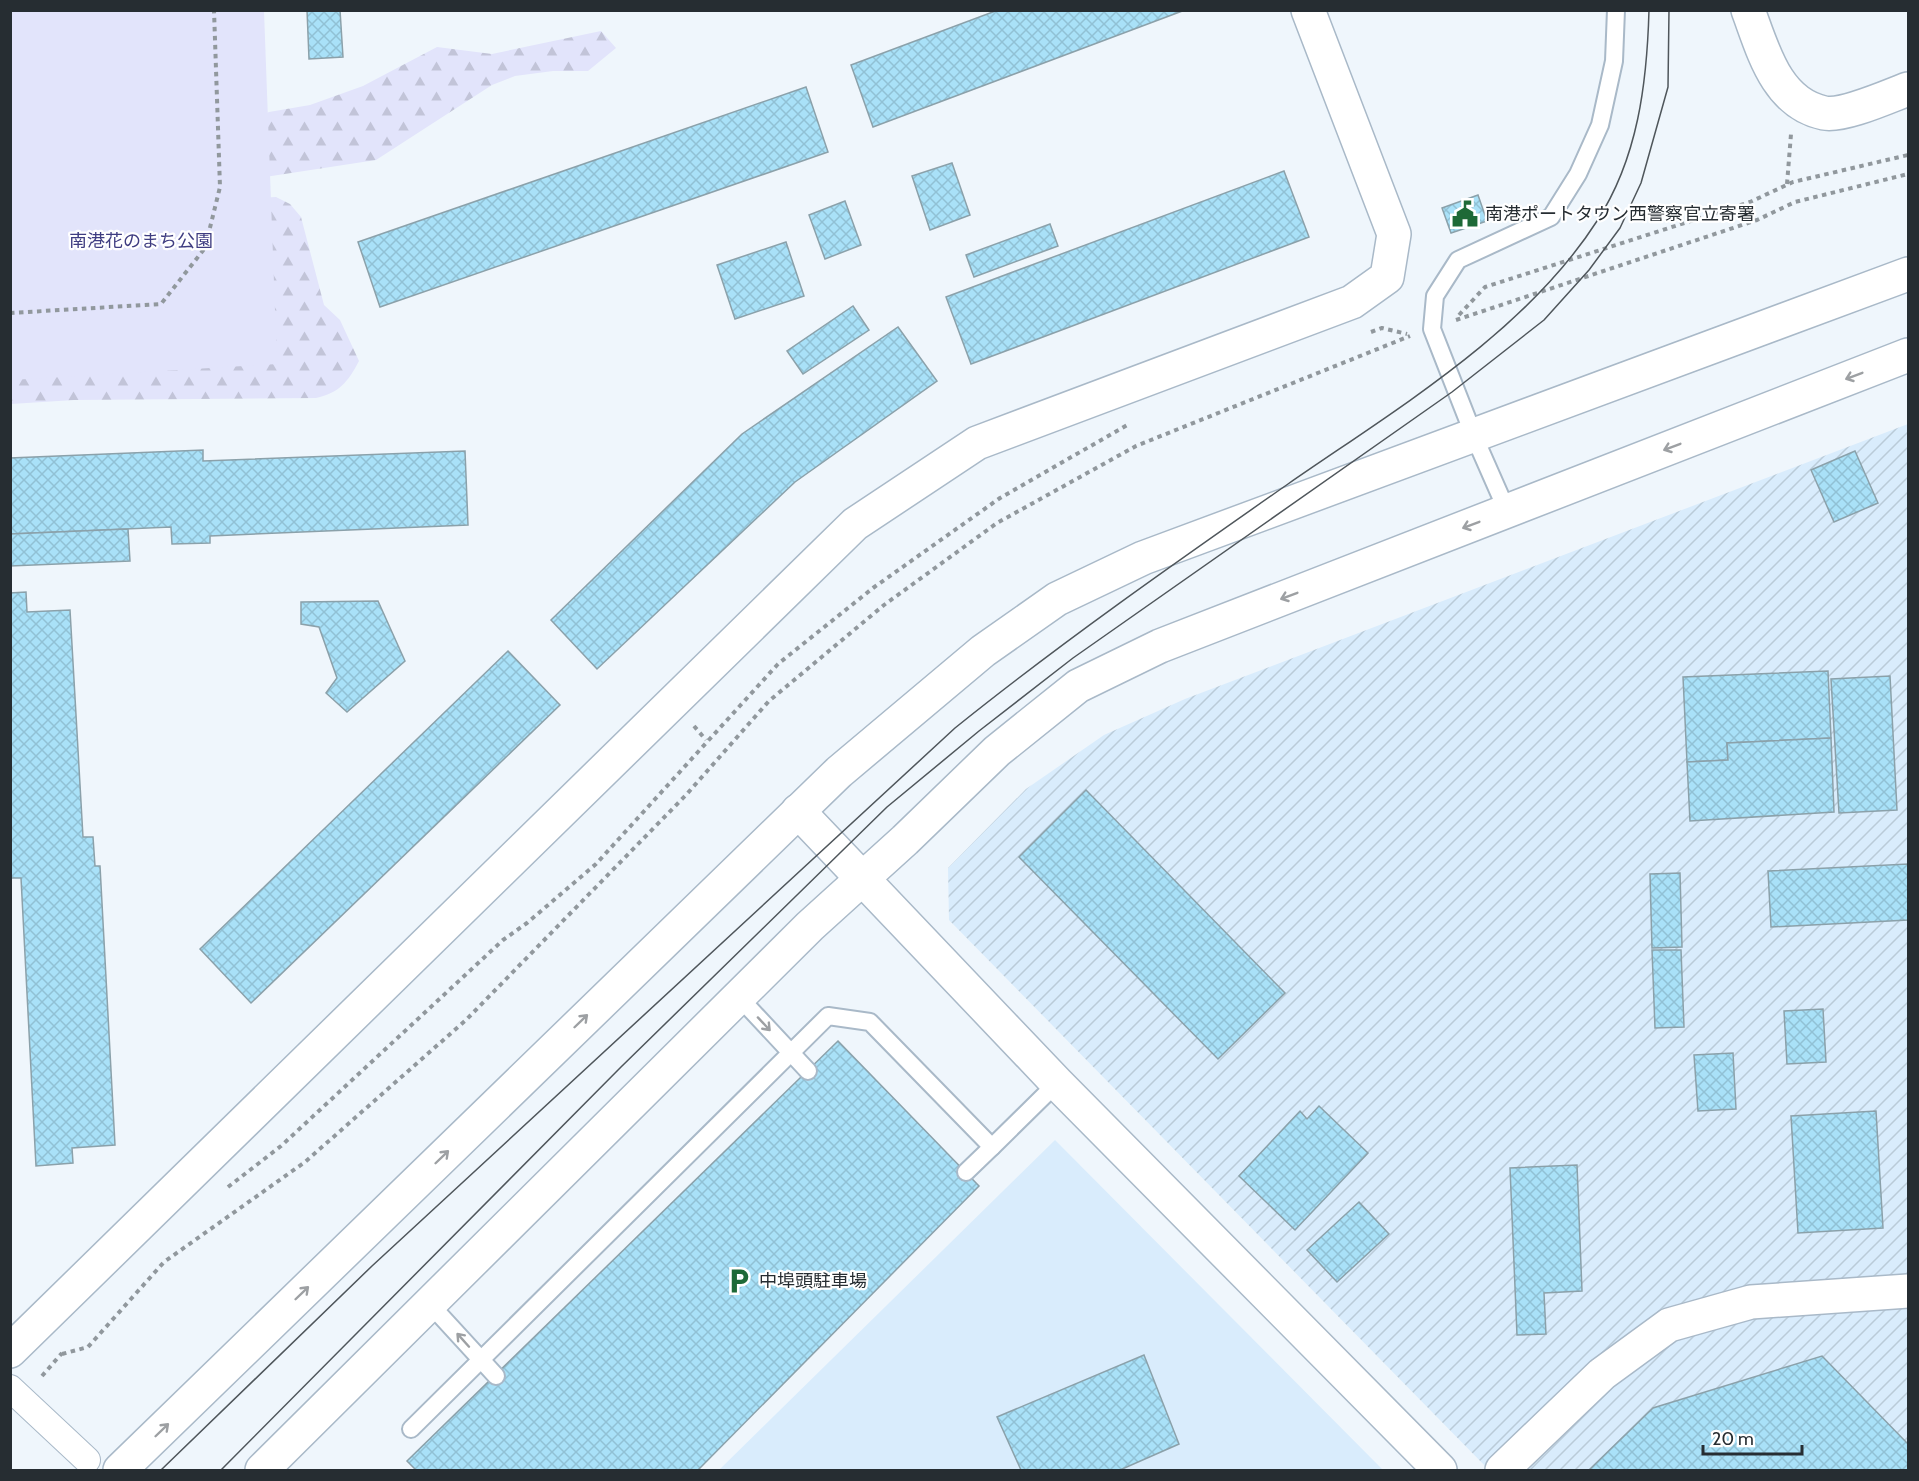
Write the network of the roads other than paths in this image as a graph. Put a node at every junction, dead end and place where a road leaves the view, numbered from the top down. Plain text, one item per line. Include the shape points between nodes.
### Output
1 (1308, 10) edge
2 (1616, 10) edge
3 (1748, 10) edge
4 (1908, 89) edge
5 (1908, 274) edge
6 (1908, 355) edge
7 (1474, 436) junction
8 (1507, 511) junction
9 (798, 812) junction
10 (863, 879) junction
11 (738, 996) junction
12 (790, 1053) junction
13 (808, 1071) dead end
14 (1058, 1083) junction
15 (992, 1147) junction
16 (966, 1172) dead end
17 (1908, 1291) edge
18 (429, 1303) junction
19 (10, 1351) edge
20 (479, 1358) junction
21 (496, 1376) dead end
22 (10, 1388) edge
23 (411, 1429) dead end
24 (87, 1460) dead end
25 (120, 1470) edge
26 (262, 1470) edge
27 (1440, 1470) edge
28 (1502, 1470) edge

1 - 19 street via 1394,234 1387,277 1352,302 977,443 855,524
2 - 7 lane via 1614,61 1600,125 1578,174 1551,217 1458,260 1436,296 1432,329
3 - 4 street via 1769,67 1793,101 1826,114 1864,106
5 - 7 street
6 -> 8 street
7 - 8 lane
7 - 9 street via 1143,558 1057,599 983,651 839,772
8 -> 10 street via 1160,646 1078,686 997,751
9 - 10 street
25 -> 9 street
10 - 11 street
10 - 14 street
11 -> 12 lane
11 - 18 street
12 - 13 lane
12 - 15 lane via 828,1016 870,1022
12 - 20 lane
14 - 15 lane
14 - 27 street
15 - 16 lane
17 - 28 street via 1751,1302 1669,1325 1602,1374
20 -> 18 lane
18 - 26 street
20 - 21 lane
20 - 23 lane
22 - 24 street

